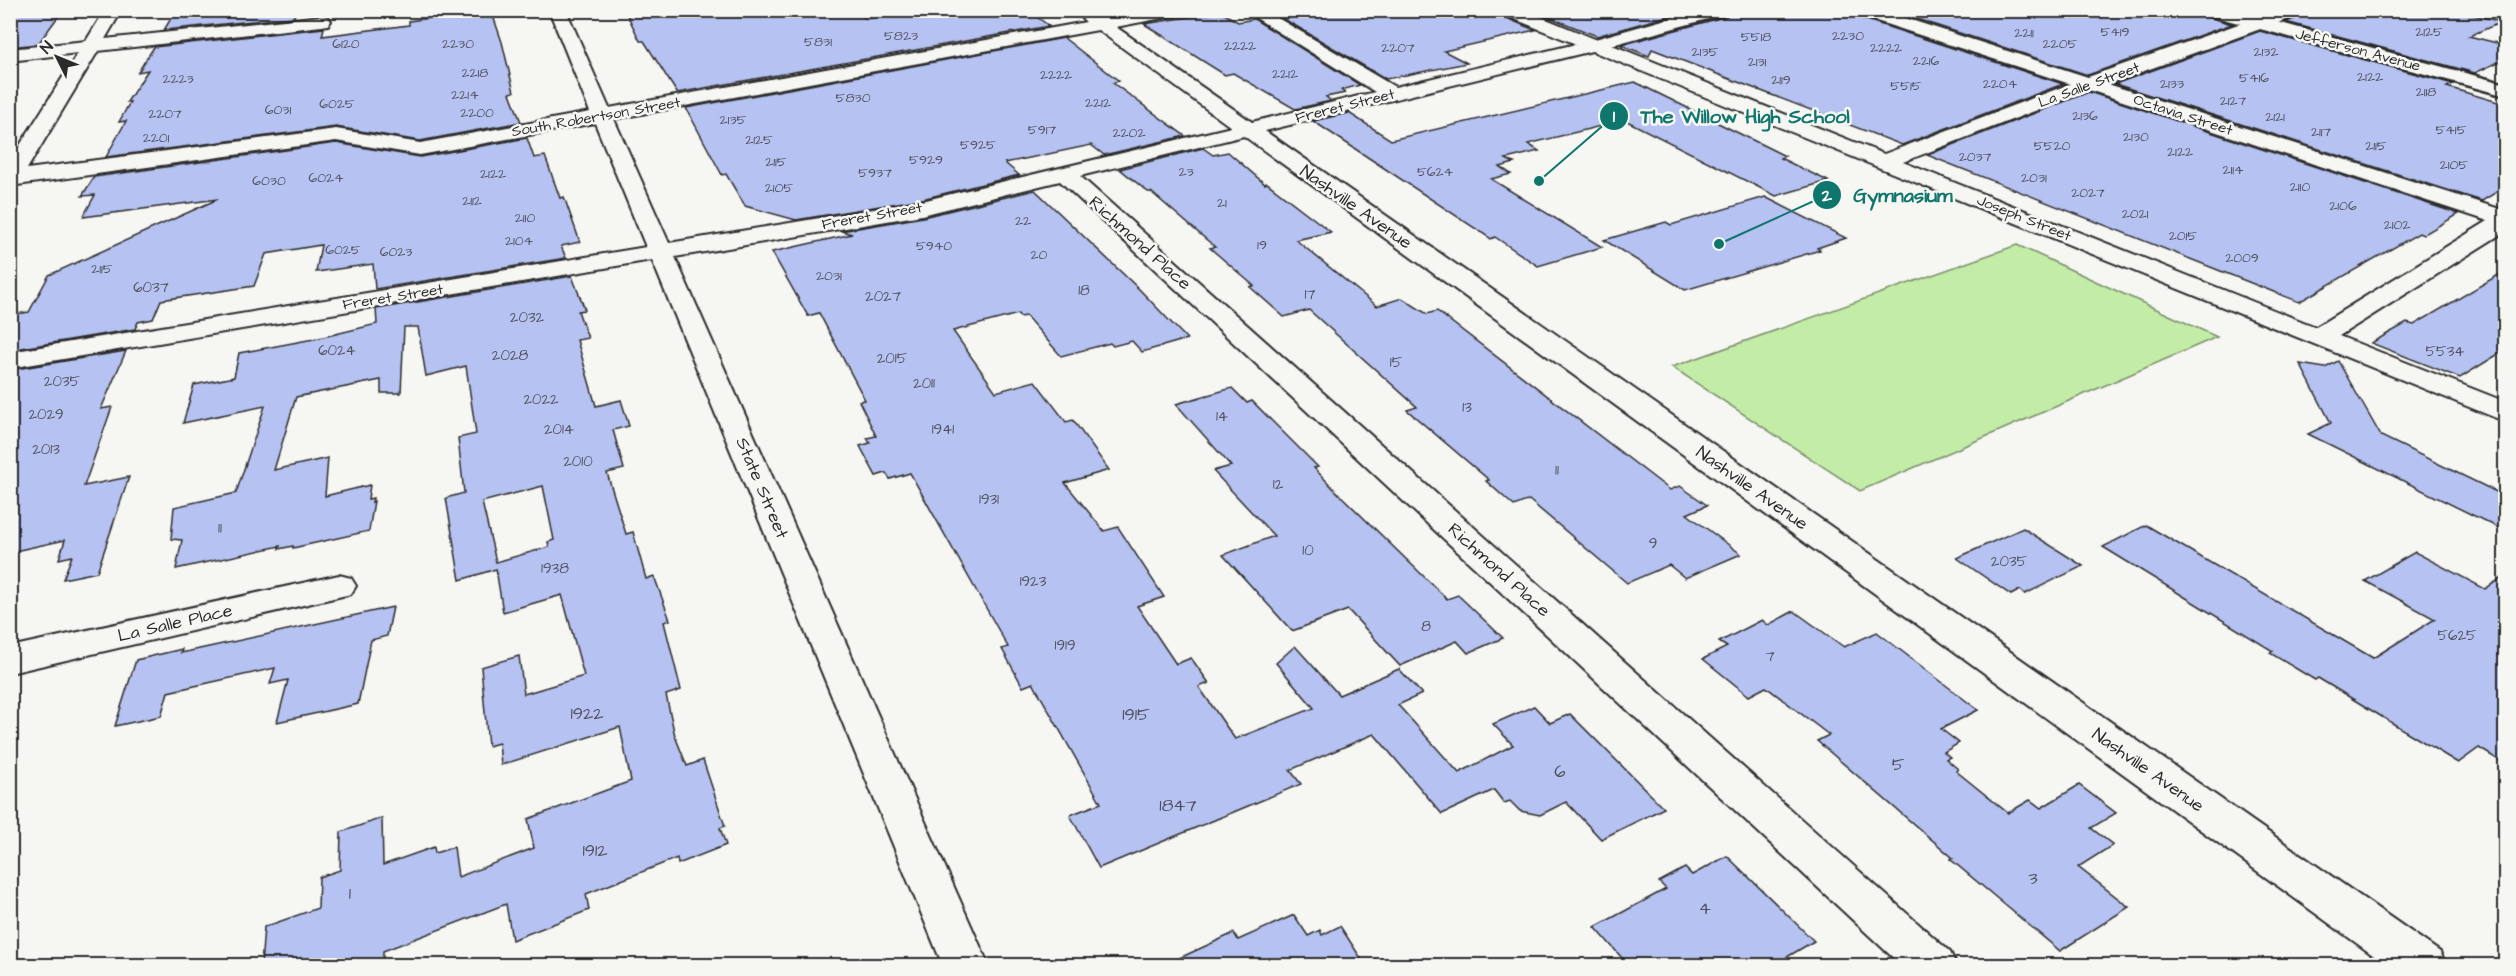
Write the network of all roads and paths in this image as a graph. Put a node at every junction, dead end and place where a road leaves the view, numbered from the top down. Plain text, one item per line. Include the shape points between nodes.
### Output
1 (114, 10) edge
2 (557, 10) edge
3 (1178, 10) edge
4 (1251, 10) edge
5 (1508, 10) edge
6 (1720, 10) edge
7 (1861, 10) edge
8 (2211, 10) edge
9 (2272, 15) edge
10 (1091, 17) edge
11 (322, 21) dead end
12 (1593, 45) junction
13 (92, 46) junction
14 (10, 55) edge
15 (2505, 78) edge
16 (2088, 84) junction
17 (2505, 90) edge
18 (1392, 94) junction
19 (603, 116) junction
20 (1248, 130) junction
21 (1883, 162) junction
22 (1065, 174) junction
23 (11, 178) edge
24 (2505, 220) edge
25 (662, 252) junction
26 (2318, 337) junction
27 (10, 360) edge
28 (2505, 413) edge
29 (339, 586) dead end
30 (10, 660) edge
31 (966, 966) edge
32 (1934, 966) edge
33 (2424, 966) edge

1 - 13 street
2 - 19 street, State Street
3 - 10 street, South Robertson Street
4 - 18 street
5 - 12 street, Joseph Street
6 - 12 street, Freret Street
7 - 16 street, Octavia Street
8 - 9 street, Jefferson Avenue
9 - 15 street, Jefferson Avenue
9 - 16 street, La Salle Street
9 - 17 street, Jefferson Avenue
10 - 19 street, South Robertson Street
10 - 20 street, Nashville Avenue
11 - 13 street
12 - 18 street, Freret Street
12 - 21 street, Joseph Street
13 - 14 street
13 - 23 street
16 - 21 street, La Salle Street
16 - 24 street, Octavia Street
18 - 20 street, Freret Street
19 - 23 street, South Robertson Street via 420,149 336,135
19 - 25 street, State Street
20 - 22 street, Freret Street
20 - 33 street, Nashville Avenue
21 - 26 street, Joseph Street
22 - 25 street, Freret Street via 922,208
22 - 32 street, Richmond Place
24 - 26 street
25 - 27 street, Freret Street
25 - 31 street, State Street
26 - 28 street, Joseph Street
29 - 30 street, La Salle Place

